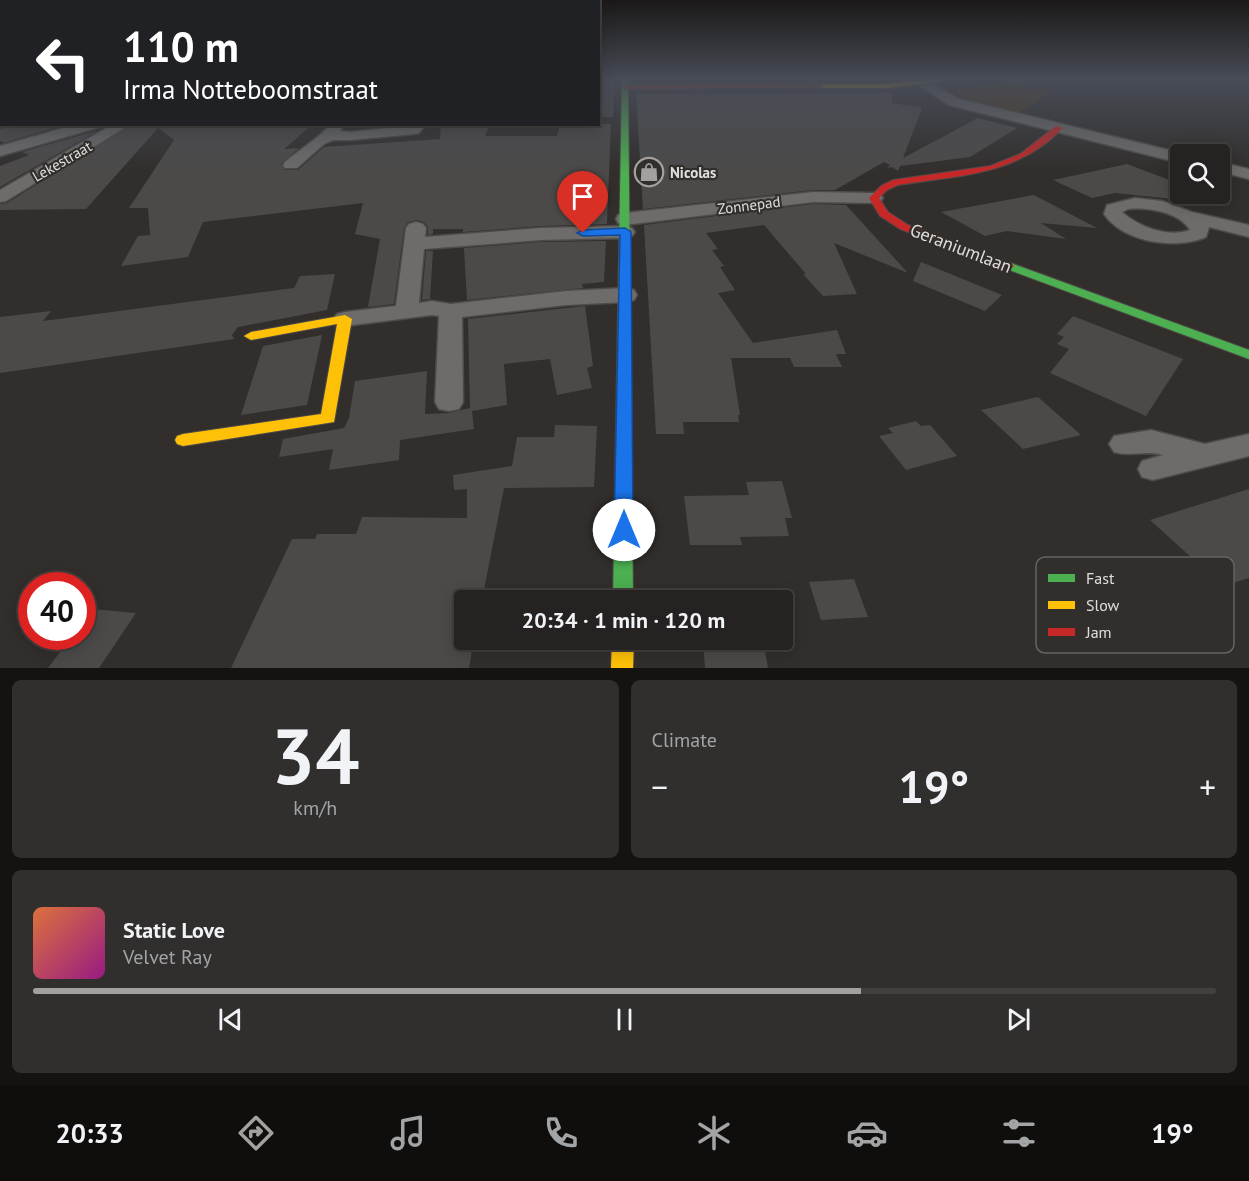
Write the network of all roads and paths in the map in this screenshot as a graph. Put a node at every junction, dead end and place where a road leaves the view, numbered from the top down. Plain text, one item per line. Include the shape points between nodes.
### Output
1 (625, 110) edge
2 (987, 110) edge
3 (88, 126) edge
4 (121, 126) edge
5 (417, 126) edge
6 (1059, 128) junction
7 (334, 130) edge
8 (0, 151) edge
9 (1170, 156) edge
10 (291, 165) dead end
11 (1230, 169) edge
12 (1249, 174) edge
13 (0, 197) edge
14 (874, 198) junction
15 (1186, 216) dead end
16 (625, 225) junction
17 (1249, 231) edge
18 (626, 295) junction
19 (451, 311) junction
20 (407, 312) junction
21 (345, 318) junction
22 (251, 336) dead end
23 (1249, 355) edge
24 (449, 402) dead end
25 (183, 440) dead end
26 (1124, 444) dead end
27 (1249, 445) edge
28 (1204, 455) junction
29 (1153, 469) dead end
30 (623, 590) edge
31 (622, 650) edge
32 (622, 668) edge

1 - 16 street
2 - 6 street
3 - 8 street
4 - 13 street, Lekestraat
5 - 7 street via 402,133
6 - 9 street
6 - 14 street via 1023,156 992,168 896,182
7 - 10 street
11 - 12 street
14 - 16 street, Zonnepad via 813,197
14 - 23 street, Geraniumlaan via 879,211 909,230
15 - 17 street
16 - 18 street
16 - 20 street, Zonnepad via 541,234 415,236
18 - 19 street
18 - 30 street
19 - 20 street via 432,308
19 - 24 street
20 - 21 street
21 - 22 street
21 - 25 street via 328,418
26 - 28 street via 1151,441
27 - 28 street
28 - 29 street
31 - 32 street

